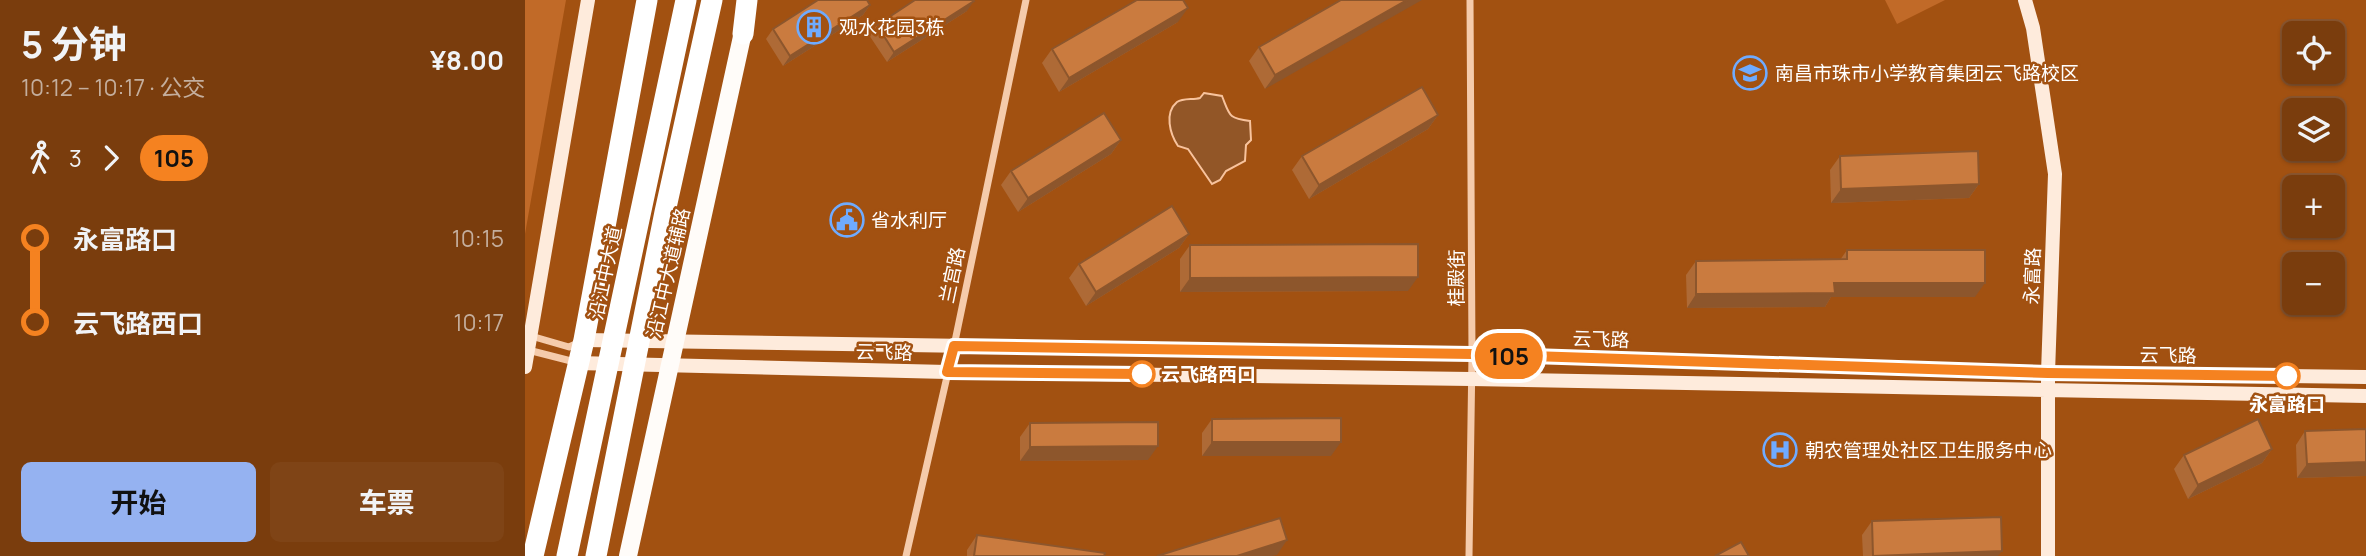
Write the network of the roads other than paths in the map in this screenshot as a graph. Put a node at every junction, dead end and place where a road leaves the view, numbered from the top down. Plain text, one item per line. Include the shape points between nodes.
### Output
1 (589, 0) edge
2 (647, 0) edge
3 (686, 0) edge
4 (712, 0) edge
5 (749, 0) edge
6 (1026, 0) edge
7 (1470, 0) edge
8 (2025, 0) edge
9 (743, 34) joint
10 (531, 335) junction
11 (583, 340) junction
12 (674, 341) junction
13 (954, 346) junction
14 (528, 351) junction
15 (1472, 354) junction
16 (577, 363) junction
17 (668, 366) junction
18 (525, 367) edge
19 (947, 372) junction
20 (2048, 373) junction
21 (2366, 377) edge
22 (1471, 379) junction
23 (2049, 389) junction
24 (2366, 396) edge
25 (534, 556) edge
26 (567, 556) edge
27 (596, 556) edge
28 (628, 556) edge
29 (906, 556) edge
30 (1469, 556) edge
31 (2048, 556) edge

1 - 10 main road
2 - 11 highway
3 - 26 highway, 沿江中大道
4 - 27 highway
5 - 9 highway
6 - 13 street, 兰宫路
7 - 15 street, 桂殿街
8 - 20 main road, 永富路 via 2055,174
9 - 12 main road, 沿江中大道辅路
10 - 11 street via 569,346
10 - 14 main road
11 - 12 main road, 云飞路
11 - 16 highway
12 - 13 main road, 云飞路
12 - 17 main road, 沿江中大道辅路
13 - 15 main road, 云飞路
13 - 19 street, 兰宫路
14 - 16 street
14 - 18 main road
15 - 20 main road, 云飞路
15 - 22 street, 桂殿街
16 - 17 main road, 云飞路
16 - 25 highway
17 - 19 main road, 云飞路
17 - 28 main road, 沿江中大道辅路
19 - 22 main road, 云飞路
19 - 29 street, 兰宫路
20 - 21 main road, 云飞路
20 - 23 main road, 永富路
22 - 23 main road, 云飞路
22 - 30 street, 桂殿街
23 - 24 main road, 云飞路
23 - 31 main road, 永富路

